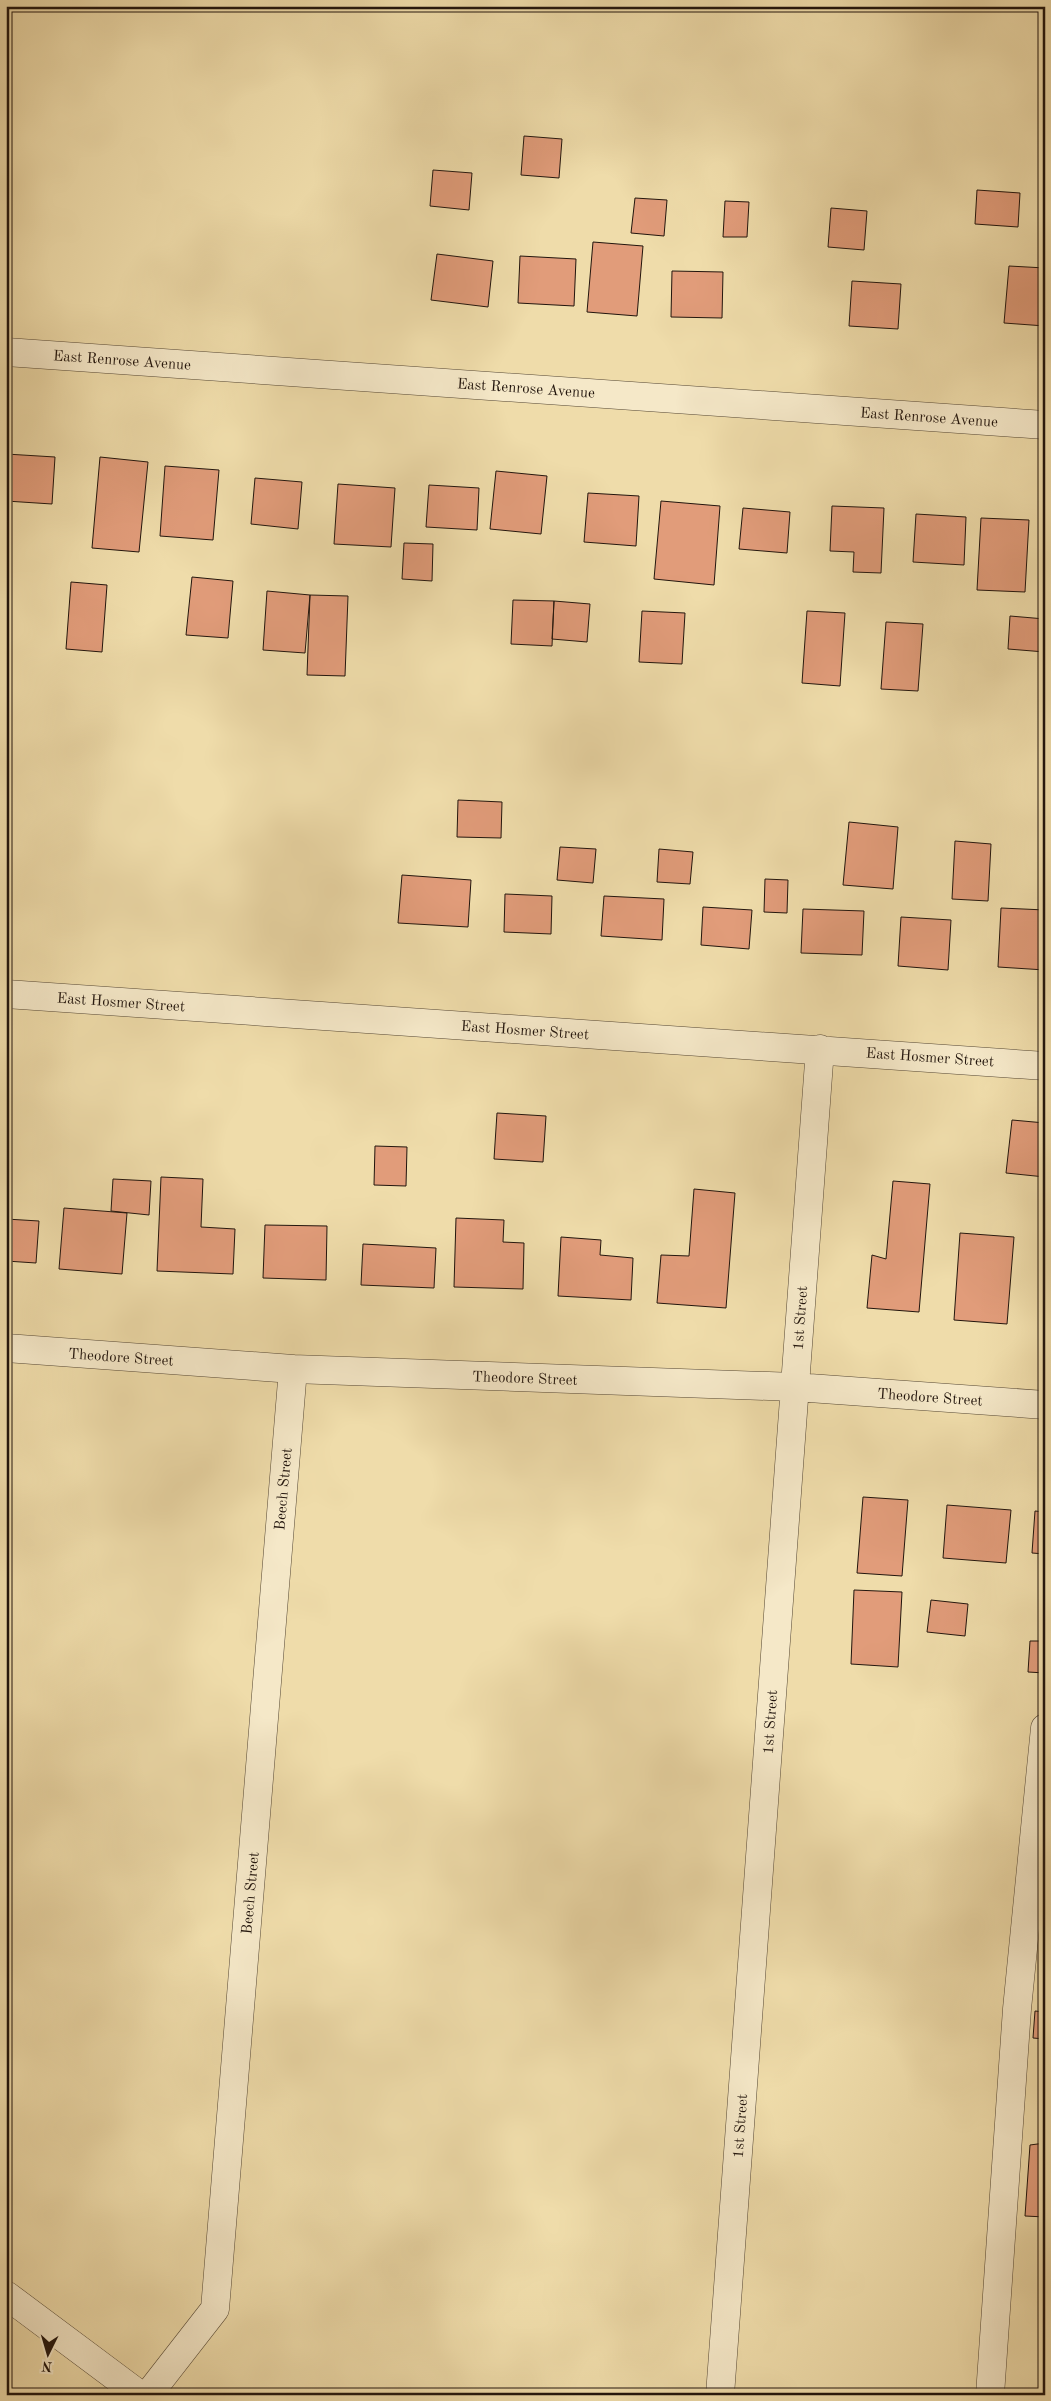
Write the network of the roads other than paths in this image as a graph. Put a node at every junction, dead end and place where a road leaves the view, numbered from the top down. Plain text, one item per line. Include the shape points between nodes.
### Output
1 (6, 352) edge
2 (1045, 425) edge
3 (6, 994) edge
4 (820, 1049) junction
5 (1045, 1066) edge
6 (6, 1348) edge
7 (294, 1369) junction
8 (795, 1387) junction
9 (1045, 1405) edge
10 (1045, 1728) edge
11 (6, 2295) edge
12 (140, 2395) edge
13 (148, 2395) edge
14 (720, 2395) edge
15 (990, 2395) edge

1 - 2 street, East Renrose Avenue
3 - 4 street, East Hosmer Street
4 - 5 street, East Hosmer Street
4 - 8 street, 1st Street
6 - 7 street, Theodore Street
7 - 8 street, Theodore Street
7 - 13 street, Beech Street via 215,2309
8 - 9 street, Theodore Street
8 - 14 street, 1st Street
10 - 15 street via 1017,2009
11 - 12 street

